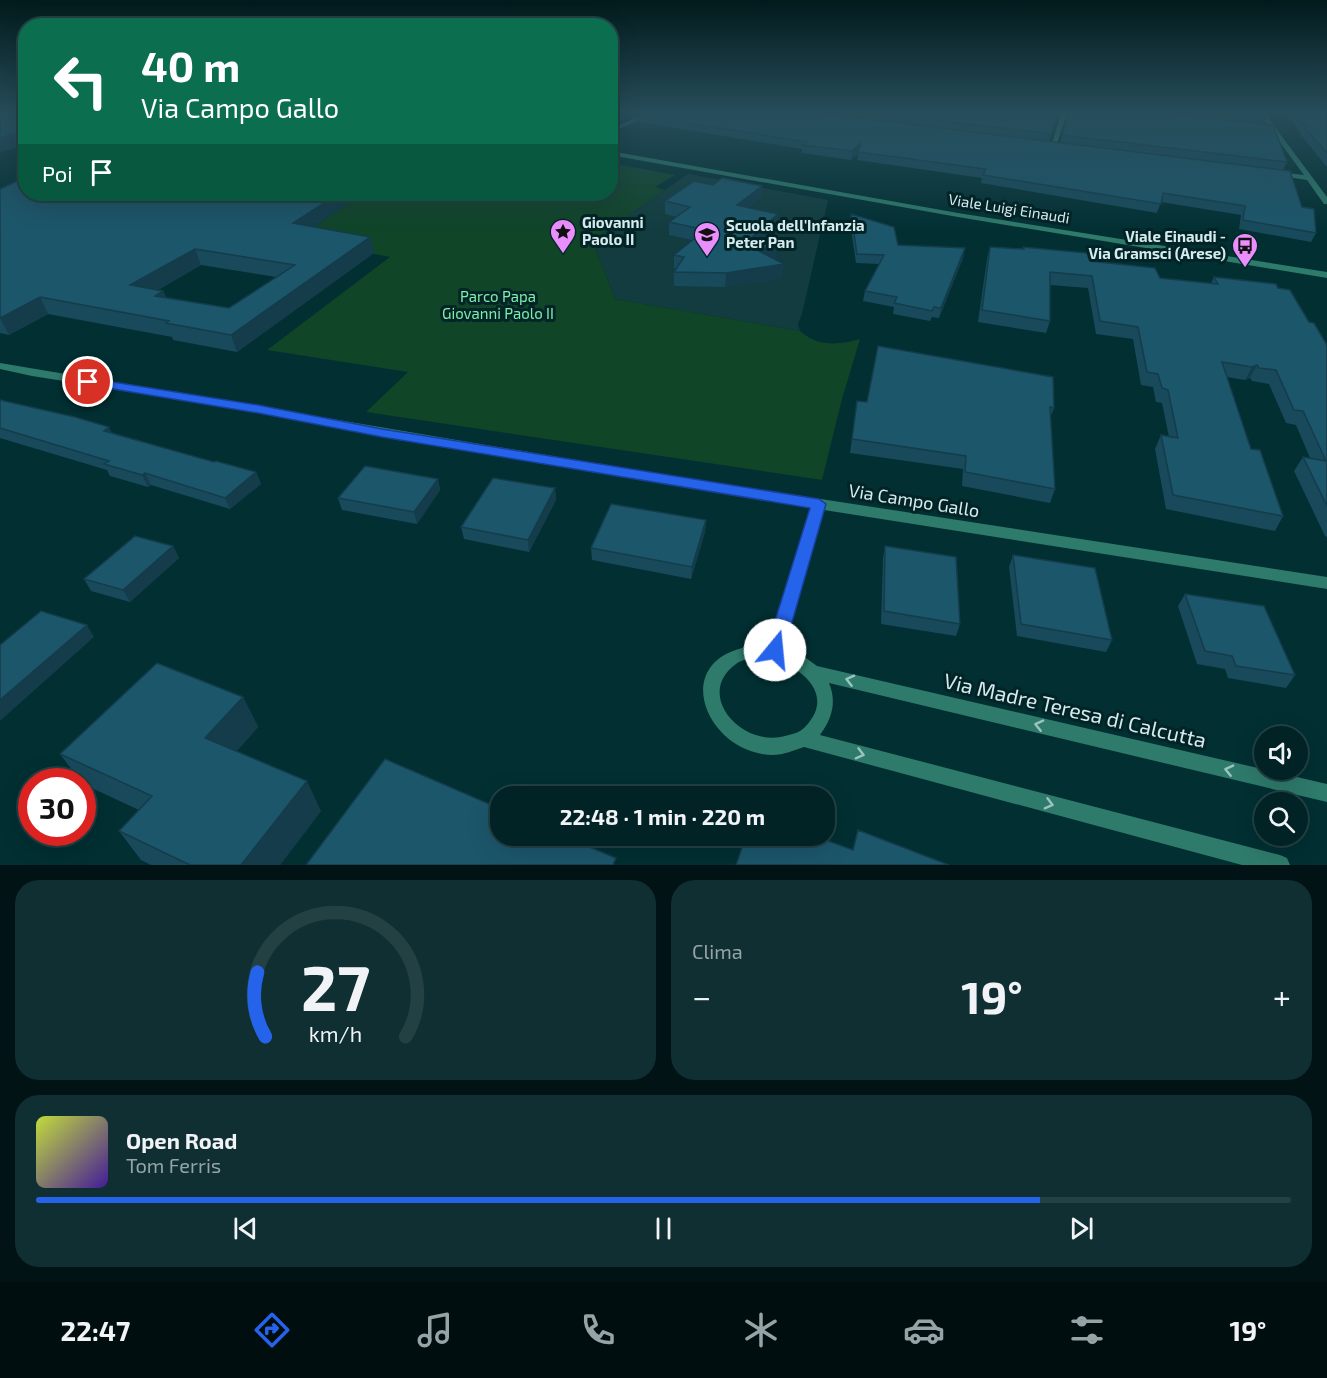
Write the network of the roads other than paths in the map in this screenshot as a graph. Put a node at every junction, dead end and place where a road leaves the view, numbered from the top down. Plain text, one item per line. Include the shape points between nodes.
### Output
1 (1287, 151) edge
2 (618, 154) edge
3 (1271, 173) edge
4 (1309, 178) junction
5 (1327, 202) edge
6 (1327, 275) edge
7 (0, 366) edge
8 (819, 504) junction
9 (1327, 583) edge
10 (775, 650) junction
11 (813, 672) junction
12 (804, 739) junction
13 (1327, 793) edge
14 (1280, 865) edge

1 - 4 street
2 - 6 street, Viale Luigi Einaudi
3 - 4 street
4 - 5 street
7 - 8 street, Via Campo Gallo
8 - 9 street, Via Campo Gallo
8 - 10 street
10 - 11 street via 796,658
10 - 12 street via 750,650 728,659 714,675 711,701 720,721 750,743 769,747
11 - 12 street via 825,700 823,715
13 -> 11 street, Via Madre Teresa di Calcutta
12 -> 14 street

